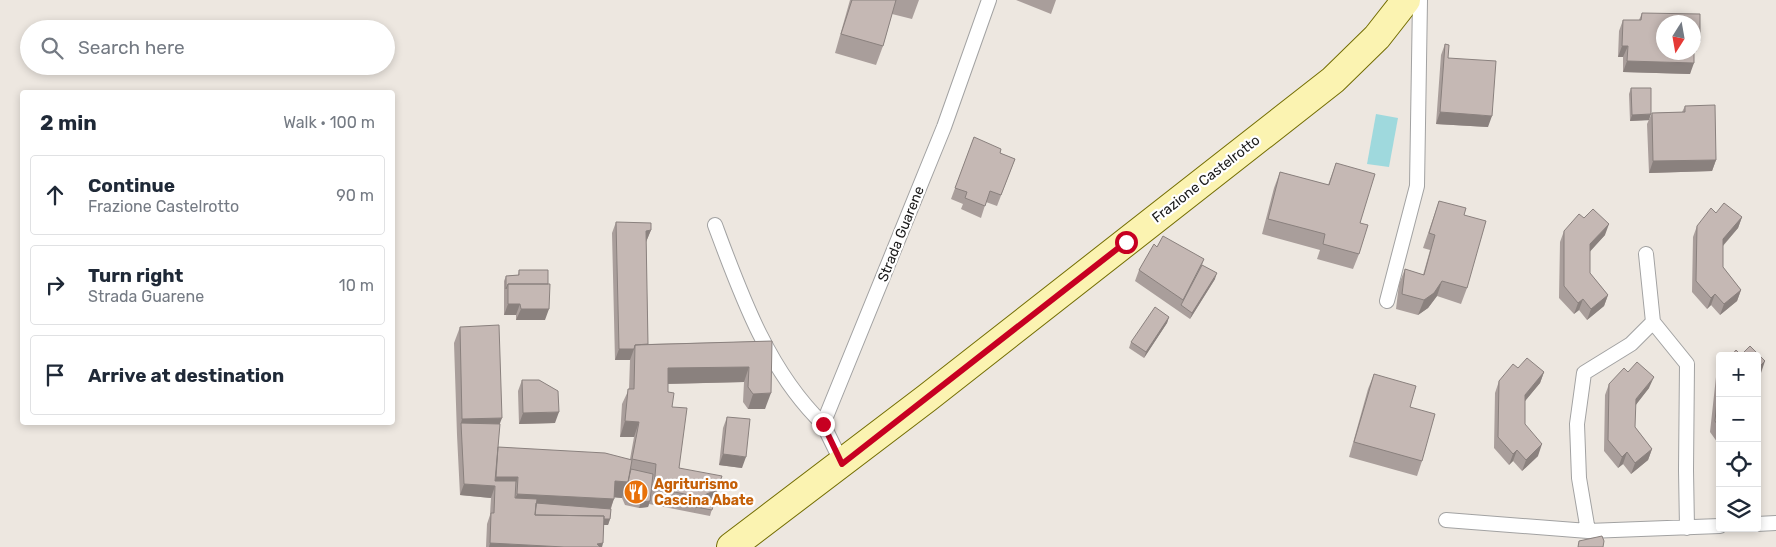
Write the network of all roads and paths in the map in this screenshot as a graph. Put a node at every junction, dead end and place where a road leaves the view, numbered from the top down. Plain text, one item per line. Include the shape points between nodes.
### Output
1 (989, 0) edge
2 (1406, 0) edge
3 (1420, 0) edge
4 (715, 225) dead end
5 (1646, 254) dead end
6 (1387, 301) dead end
7 (1653, 322) junction
8 (823, 424) junction
9 (842, 464) junction
10 (1446, 520) dead end
11 (1776, 523) edge
12 (1761, 524) edge
13 (1716, 526) edge
14 (1688, 528) junction
15 (1588, 531) junction
16 (731, 547) edge

1 - 8 lane, Strada Guarene via 944,127
2 - 9 main road, Frazione Castelrotto via 1377,37 1333,80
3 - 6 lane via 1417,186
4 - 8 lane via 742,300 779,368 808,409
5 - 7 lane
7 - 14 lane via 1687,364
7 - 15 lane via 1631,344 1584,373 1577,424 1579,478
8 - 9 lane
9 - 16 main road, Frazione Castelrotto
10 - 15 lane
11 - 12 lane
13 - 14 lane
14 - 15 lane

